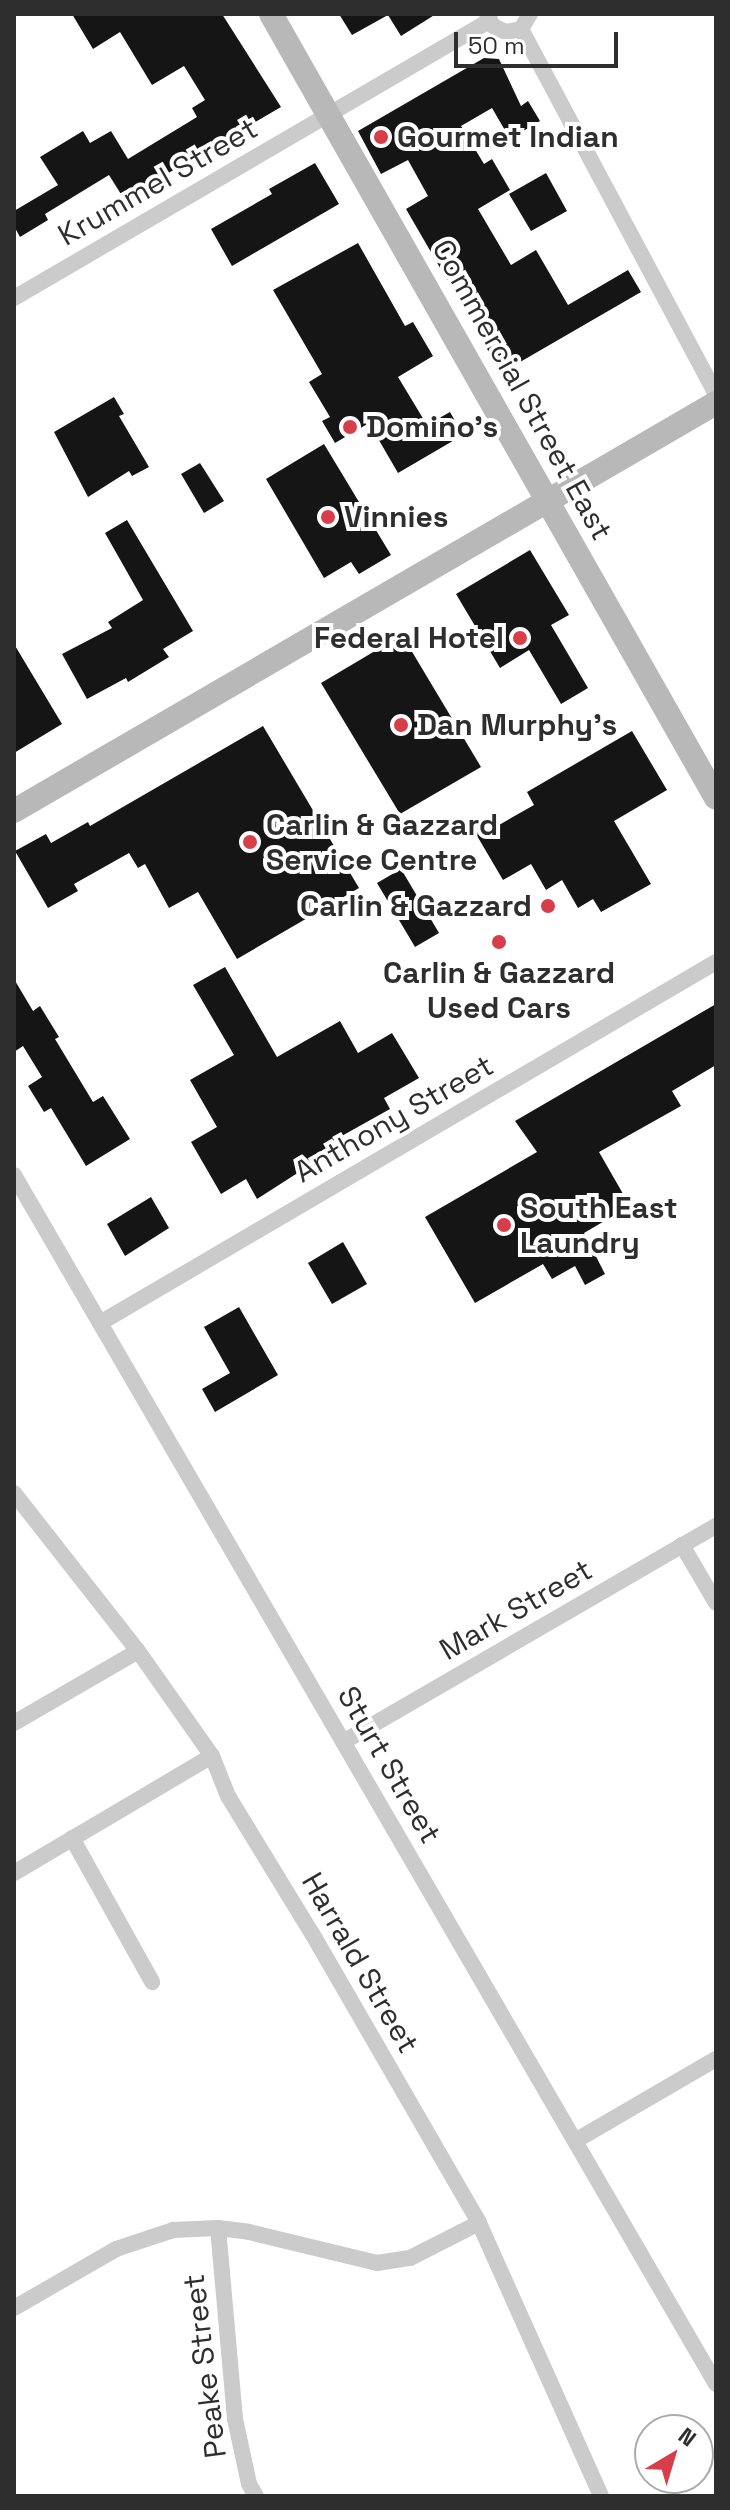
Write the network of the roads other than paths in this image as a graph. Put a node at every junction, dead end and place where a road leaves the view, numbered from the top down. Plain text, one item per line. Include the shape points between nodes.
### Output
1 (271, 14) edge
2 (530, 14) edge
3 (488, 17) edge
4 (521, 29) junction
5 (329, 113) junction
6 (14, 298) edge
7 (716, 394) edge
8 (716, 403) edge
9 (548, 501) junction
10 (716, 798) edge
11 (14, 811) edge
12 (716, 962) edge
13 (14, 1175) edge
14 (100, 1323) junction
15 (14, 1493) edge
16 (716, 1526) edge
17 (682, 1545) junction
18 (716, 1603) edge
19 (138, 1651) junction
20 (14, 1723) edge
21 (343, 1742) junction
22 (212, 1756) junction
23 (72, 1838) junction
24 (14, 1873) edge
25 (152, 1982) dead end
26 (716, 2059) edge
27 (575, 2141) junction
28 (479, 2223) junction
29 (218, 2228) junction
30 (14, 2308) edge
31 (716, 2384) edge
32 (256, 2496) edge
33 (601, 2496) edge

1 - 5 street, Commercial Street East
2 - 4 street
3 - 4 street via 499,30
3 - 5 street, Krummel Street
4 - 7 street
5 - 6 street, Krummel Street
5 - 9 street, Commercial Street East
8 - 9 street
9 - 10 street, Commercial Street East
9 - 11 street
12 - 14 street, Anthony Street
13 - 14 street, Sturt Street
14 - 21 street, Sturt Street
15 - 19 street, Harrald Street
16 - 17 street, Mark Street
17 - 18 street
17 - 21 street, Mark Street
19 - 20 street
19 - 22 street, Harrald Street
21 - 27 street, Sturt Street
22 - 23 street
22 - 28 street, Harrald Street via 228,1796
23 - 24 street
23 - 25 street
26 - 27 street
27 - 31 street, Sturt Street
28 - 29 street via 410,2258 377,2263
28 - 33 street, Harrald Street
29 - 30 street via 173,2230 116,2249
29 - 32 street, Peake Street via 235,2419

